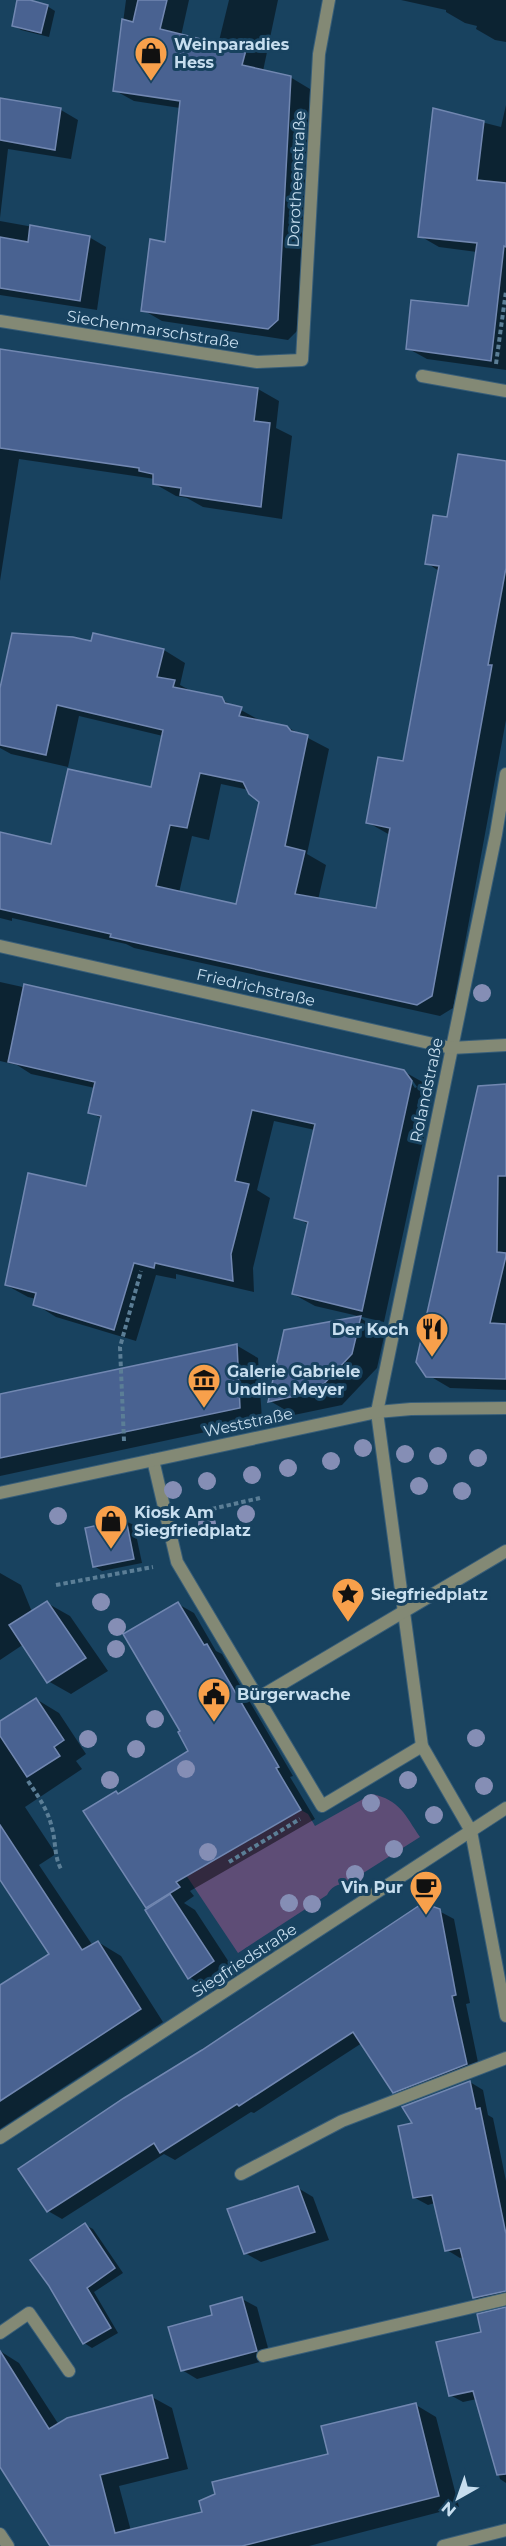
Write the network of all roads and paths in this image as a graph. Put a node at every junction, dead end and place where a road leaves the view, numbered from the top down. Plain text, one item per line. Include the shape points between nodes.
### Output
1 (329, 0) edge
2 (506, 291) edge
3 (0, 321) edge
4 (302, 360) joint
5 (422, 376) dead end
6 (500, 389) edge
7 (506, 774) edge
8 (0, 946) edge
9 (506, 1045) edge
10 (451, 1048) junction
11 (141, 1271) dead end
12 (506, 1408) edge
13 (377, 1412) junction
14 (153, 1460) junction
15 (125, 1466) junction
16 (0, 1493) edge
17 (260, 1498) dead end
18 (167, 1520) junction
19 (506, 1551) edge
20 (177, 1562) junction
21 (56, 1585) dead end
22 (404, 1611) junction
23 (258, 1698) junction
24 (422, 1746) junction
25 (28, 1781) dead end
26 (322, 1806) junction
27 (506, 1808) edge
28 (471, 1831) junction
29 (229, 1862) dead end
30 (61, 1869) dead end
31 (506, 2016) edge
32 (506, 2058) edge
33 (0, 2138) edge
34 (241, 2174) dead end
35 (506, 2299) edge
36 (0, 2333) edge
37 (263, 2356) dead end
38 (69, 2371) dead end
39 (506, 2530) edge
40 (0, 2534) edge
41 (8, 2546) edge
42 (443, 2546) edge

1 - 4 street, Dorotheenstraße via 319,54
2 - 6 path
3 - 4 street, Siechenmarschstraße via 257,362
5 - 6 street
7 - 10 street, Rolandstraße
8 - 10 street, Friedrichstraße
9 - 10 street, Friedrichstraße
10 - 13 street, Rolandstraße
11 - 15 path via 120,1347
12 - 13 street, Weststraße
13 - 14 street, Weststraße
13 - 22 street
14 - 15 street, Weststraße
14 - 18 street
15 - 16 street, Weststraße
17 - 18 path
18 - 20 street
19 - 22 street
20 - 21 path
20 - 23 street
22 - 23 street
22 - 24 street
23 - 26 street
24 - 26 street
24 - 28 street
25 - 30 path via 45,1807 52,1827 55,1858
26 - 29 path
27 - 28 street, Siegfriedstraße
28 - 31 street
28 - 33 street, Siegfriedstraße
32 - 34 street via 342,2121
35 - 37 street
36 - 38 street via 29,2313
39 - 42 street
40 - 41 street

